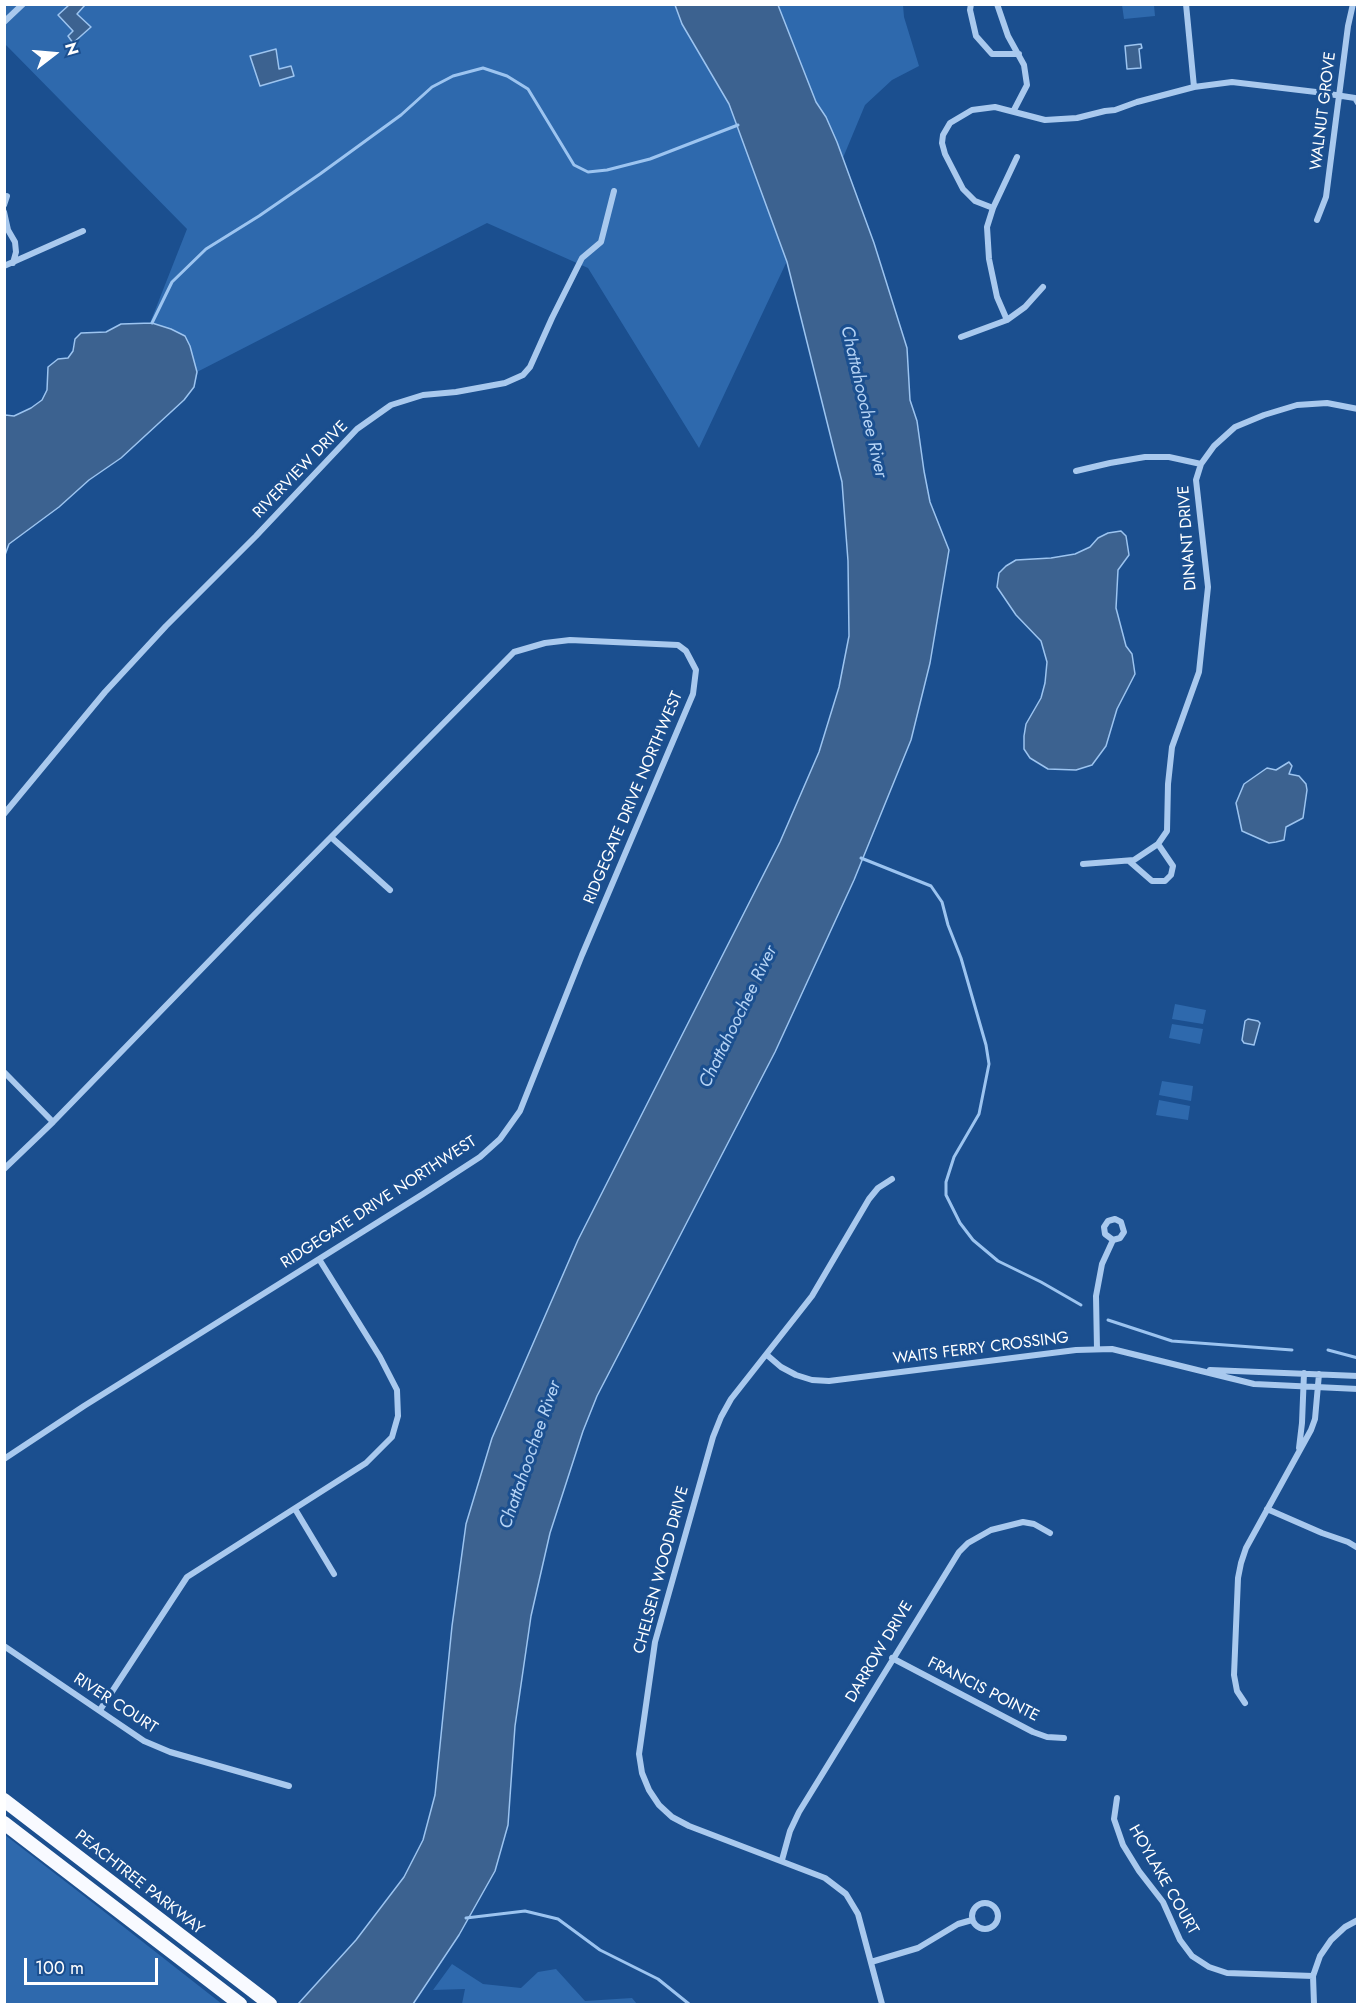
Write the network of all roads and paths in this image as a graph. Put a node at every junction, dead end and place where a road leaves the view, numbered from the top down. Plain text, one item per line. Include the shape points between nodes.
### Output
1 (23, 4) edge
2 (971, 4) edge
3 (997, 4) edge
4 (1186, 4) edge
5 (1353, 4) edge
6 (4, 22) edge
7 (1019, 54) junction
8 (1194, 87) junction
9 (1340, 96) junction
10 (1356, 99) edge
11 (1014, 110) junction
12 (1017, 157) dead end
13 (614, 191) dead end
14 (7, 196) dead end
15 (4, 205) edge
16 (993, 208) junction
17 (4, 212) edge
18 (1317, 220) dead end
19 (83, 231) dead end
20 (13, 263) junction
21 (4, 266) edge
22 (1042, 287) dead end
23 (1007, 320) junction
24 (962, 337) dead end
25 (1358, 409) edge
26 (1201, 464) junction
27 (1076, 471) dead end
28 (4, 814) edge
29 (332, 838) junction
30 (1158, 844) junction
31 (1129, 861) junction
32 (1083, 864) dead end
33 (390, 890) dead end
34 (4, 1072) edge
35 (53, 1122) junction
36 (4, 1169) edge
37 (892, 1179) dead end
38 (1113, 1240) dead end
39 (319, 1258) junction
40 (1097, 1349) junction
41 (766, 1354) junction
42 (1204, 1370) junction
43 (1304, 1373) junction
44 (1319, 1374) junction
45 (1358, 1376) edge
46 (1304, 1387) junction
47 (1318, 1388) junction
48 (1358, 1389) edge
49 (1299, 1450) junction
50 (4, 1459) edge
51 (295, 1509) junction
52 (1267, 1509) junction
53 (1050, 1533) dead end
54 (1358, 1548) edge
55 (334, 1574) dead end
56 (4, 1646) edge
57 (892, 1658) junction
58 (1245, 1703) dead end
59 (100, 1710) junction
60 (1064, 1738) dead end
61 (289, 1786) dead end
62 (1116, 1798) dead end
63 (4, 1800) edge
64 (4, 1823) edge
65 (782, 1860) junction
66 (972, 1920) junction
67 (1358, 1920) edge
68 (871, 1962) junction
69 (1314, 1976) junction
70 (240, 2004) edge
71 (270, 2004) edge
72 (882, 2004) edge
73 (1314, 2004) edge

1 - 6 street
2 - 7 street via 976,36 992,54
3 - 7 street
4 - 8 street
5 - 9 street, WALNUT GROVE
7 - 11 street via 1027,85
8 - 9 street via 1232,82
8 - 11 street via 1077,118 1045,120
9 - 10 street
9 - 18 street, WALNUT GROVE via 1326,197
11 - 16 street via 995,106 972,110 950,123 943,135 945,154 963,189 975,201
12 - 16 street
13 - 28 street, RIVERVIEW DRIVE via 601,242 582,258 523,375 504,383 423,395 391,405 357,429 105,692
14 - 15 street
16 - 23 street via 987,227 989,258 997,297
17 - 20 street via 15,242
19 - 20 street
20 - 21 street
22 - 23 street
23 - 24 street
25 - 26 street, DINANT DRIVE via 1297,405 1264,415 1235,427
26 - 27 street via 1170,457 1145,457
26 - 30 street, DINANT DRIVE via 1196,480 1208,587 1200,660 1172,747 1167,831
29 - 33 street
29 - 35 street, RIDGEGATE DRIVE NORTHWEST
29 - 39 street, RIDGEGATE DRIVE NORTHWEST via 514,652 570,640 678,645 696,670 693,694 520,1111 500,1140 480,1157
30 - 31 street
30 - 31 street via 1173,866 1165,881 1152,881
31 - 32 street
34 - 35 street
35 - 36 street, RIDGEGATE DRIVE NORTHWEST
37 - 41 street, CHELSEN WOOD DRIVE via 869,1199 812,1296
38 - 40 street via 1102,1264 1096,1296
39 - 50 street, RIDGEGATE DRIVE NORTHWEST
39 - 51 street via 391,1376 397,1390 398,1416 392,1437 366,1463
40 - 41 street, WAITS FERRY CROSSING via 829,1381 796,1375
40 - 42 street, WAITS FERRY CROSSING via 1112,1348
41 - 65 street, CHELSEN WOOD DRIVE via 731,1399 713,1437 655,1642 639,1754 649,1790 672,1817
42 - 43 street, WAITS FERRY CROSSING
42 - 46 street, WAITS FERRY CROSSING via 1254,1384
43 - 44 street, WAITS FERRY CROSSING
43 - 46 street
44 - 45 street, WAITS FERRY CROSSING
44 - 47 street
46 - 47 street, WAITS FERRY CROSSING
46 - 49 street
47 - 48 street, WAITS FERRY CROSSING
47 - 49 street via 1315,1419
49 - 52 street
51 - 55 street
51 - 59 street via 187,1577
52 - 54 street
52 - 58 street via 1246,1548 1238,1578 1234,1675 1237,1691
53 - 57 street, DARROW DRIVE via 1023,1522 991,1530 968,1543 951,1562
56 - 59 street, RIVER COURT
57 - 60 street, FRANCIS POINTE via 1033,1732
57 - 65 street, DARROW DRIVE via 799,1812
59 - 61 street, RIVER COURT via 144,1741 170,1752
62 - 69 street, HOYLAKE COURT via 1114,1819 1123,1845 1163,1902 1180,1940 1192,1956 1227,1973
63 - 71 highway, PEACHTREE PARKWAY
64 - 70 highway, PEACHTREE PARKWAY
65 - 68 street, CHELSEN WOOD DRIVE via 825,1878 846,1894 858,1914
66 - 66 street via 981,1928 989,1928 997,1920 997,1912 993,1905 981,1903
66 - 68 street via 918,1948
67 - 69 street via 1331,1940 1320,1956
68 - 72 street, CHELSEN WOOD DRIVE
69 - 73 street

